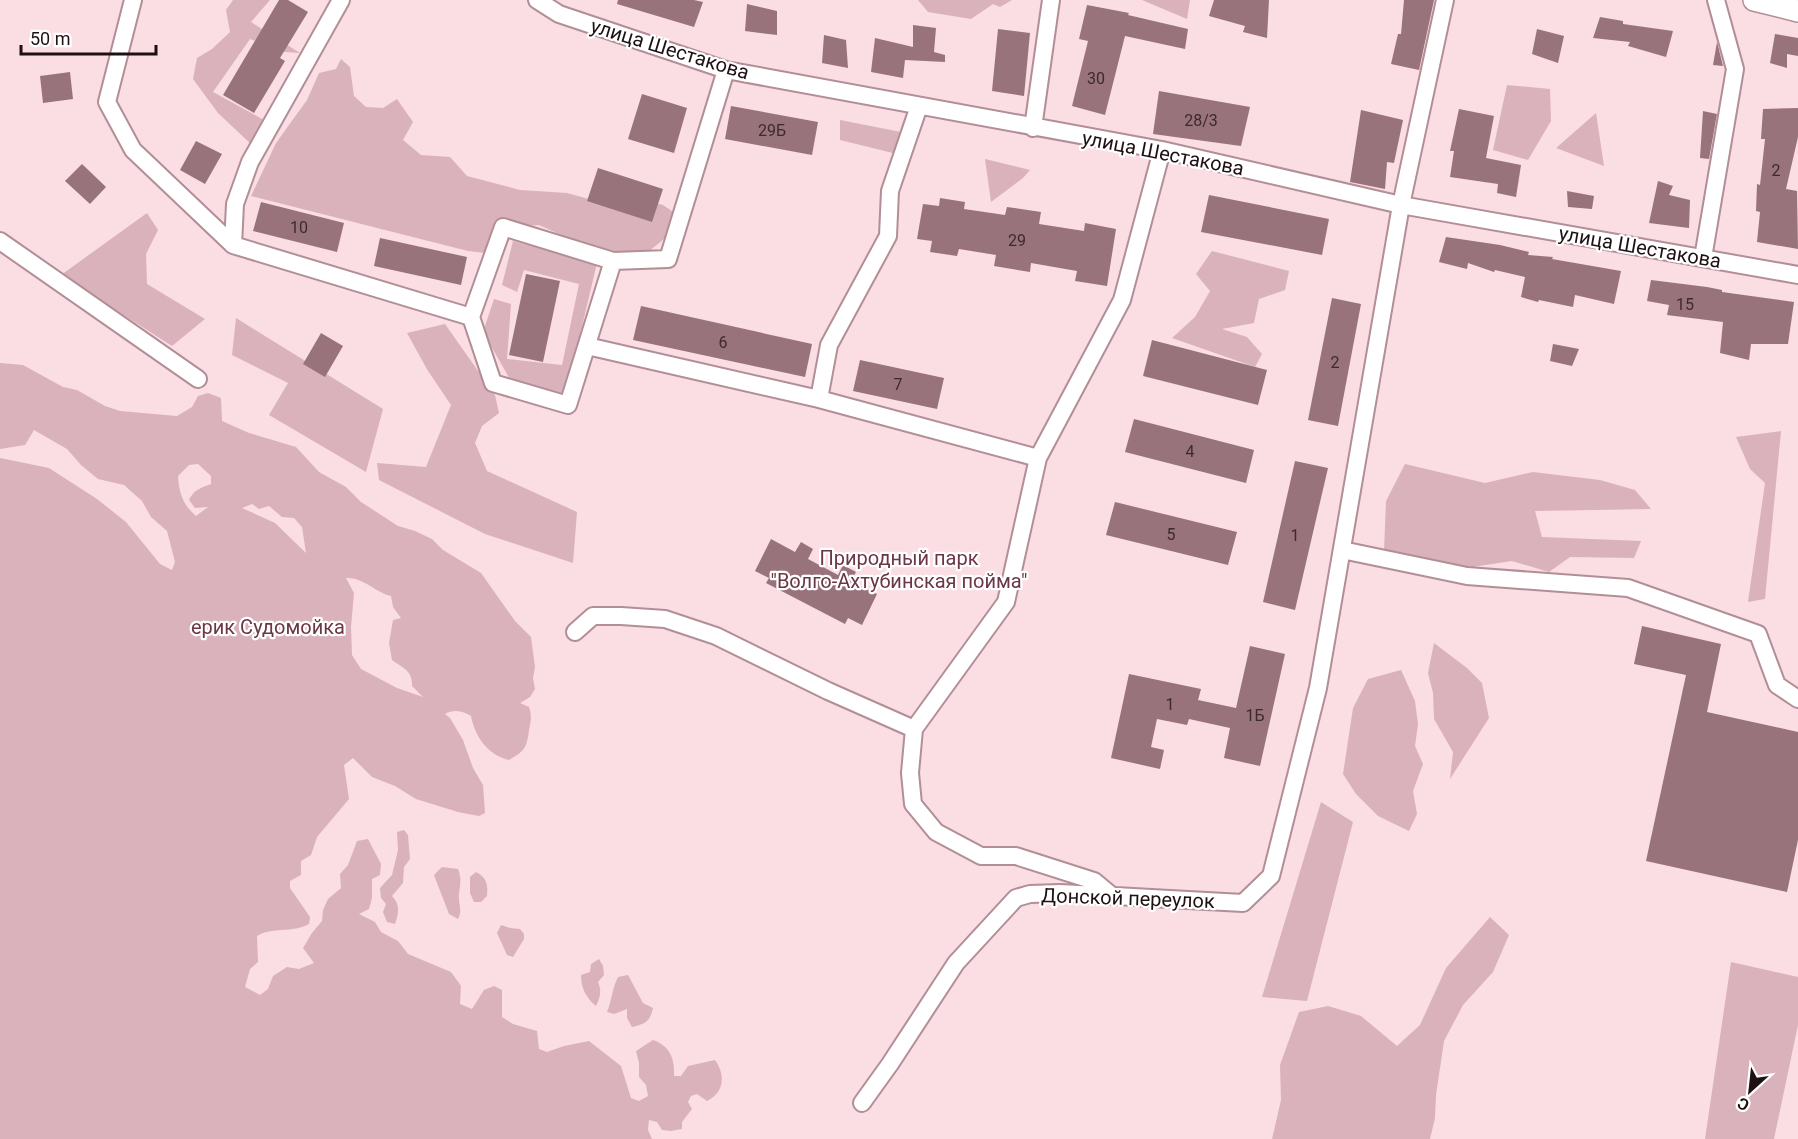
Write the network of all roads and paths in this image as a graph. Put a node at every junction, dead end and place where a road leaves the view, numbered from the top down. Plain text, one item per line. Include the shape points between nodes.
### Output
1 (133, 0) edge
2 (341, 0) edge
3 (537, 0) edge
4 (1051, 0) edge
5 (1445, 0) edge
6 (1716, 0) edge
7 (1754, 0) edge
8 (1798, 11) edge
9 (726, 70) junction
10 (919, 106) junction
11 (1033, 128) junction
12 (1162, 150) junction
13 (1401, 205) junction
14 (0, 241) edge
15 (233, 245) junction
16 (1703, 258) junction
17 (613, 261) junction
18 (1798, 275) edge
19 (471, 317) junction
20 (586, 346) junction
21 (198, 379) dead end
22 (819, 399) junction
23 (1038, 458) junction
24 (1342, 550) junction
25 (575, 632) dead end
26 (1798, 699) edge
27 (914, 729) junction
28 (1112, 896) junction
29 (862, 1103) dead end

1 - 15 street via 107,102 133,150
2 - 15 street via 250,162 235,204
3 - 9 street, улица Шестакова via 559,14
4 - 11 street
5 - 13 street
6 - 16 street via 1735,69
7 - 8 street
9 - 10 street, улица Шестакова
9 - 17 street via 668,259
10 - 11 street, улица Шестакова
10 - 22 street via 890,190 888,236 829,345
11 - 12 street, улица Шестакова
12 - 13 street, улица Шестакова
12 - 23 street via 1122,300
13 - 16 street, улица Шестакова
13 - 24 street
14 - 21 street
15 - 19 street
16 - 18 street, улица Шестакова
17 - 19 street via 503,227
17 - 20 street
19 - 20 street via 493,383 568,405
20 - 22 street
22 - 23 street
23 - 27 street via 1006,602
24 - 26 street via 1467,576 1628,588 1758,634 1777,686
24 - 28 street, Донской переулок via 1318,688 1271,876 1243,903
25 - 27 street via 592,616 666,619 716,636
27 - 28 street via 910,773 913,804 936,832 981,856 1016,856 1094,881
28 - 29 street, Донской переулок via 1060,893 1016,898 956,963

